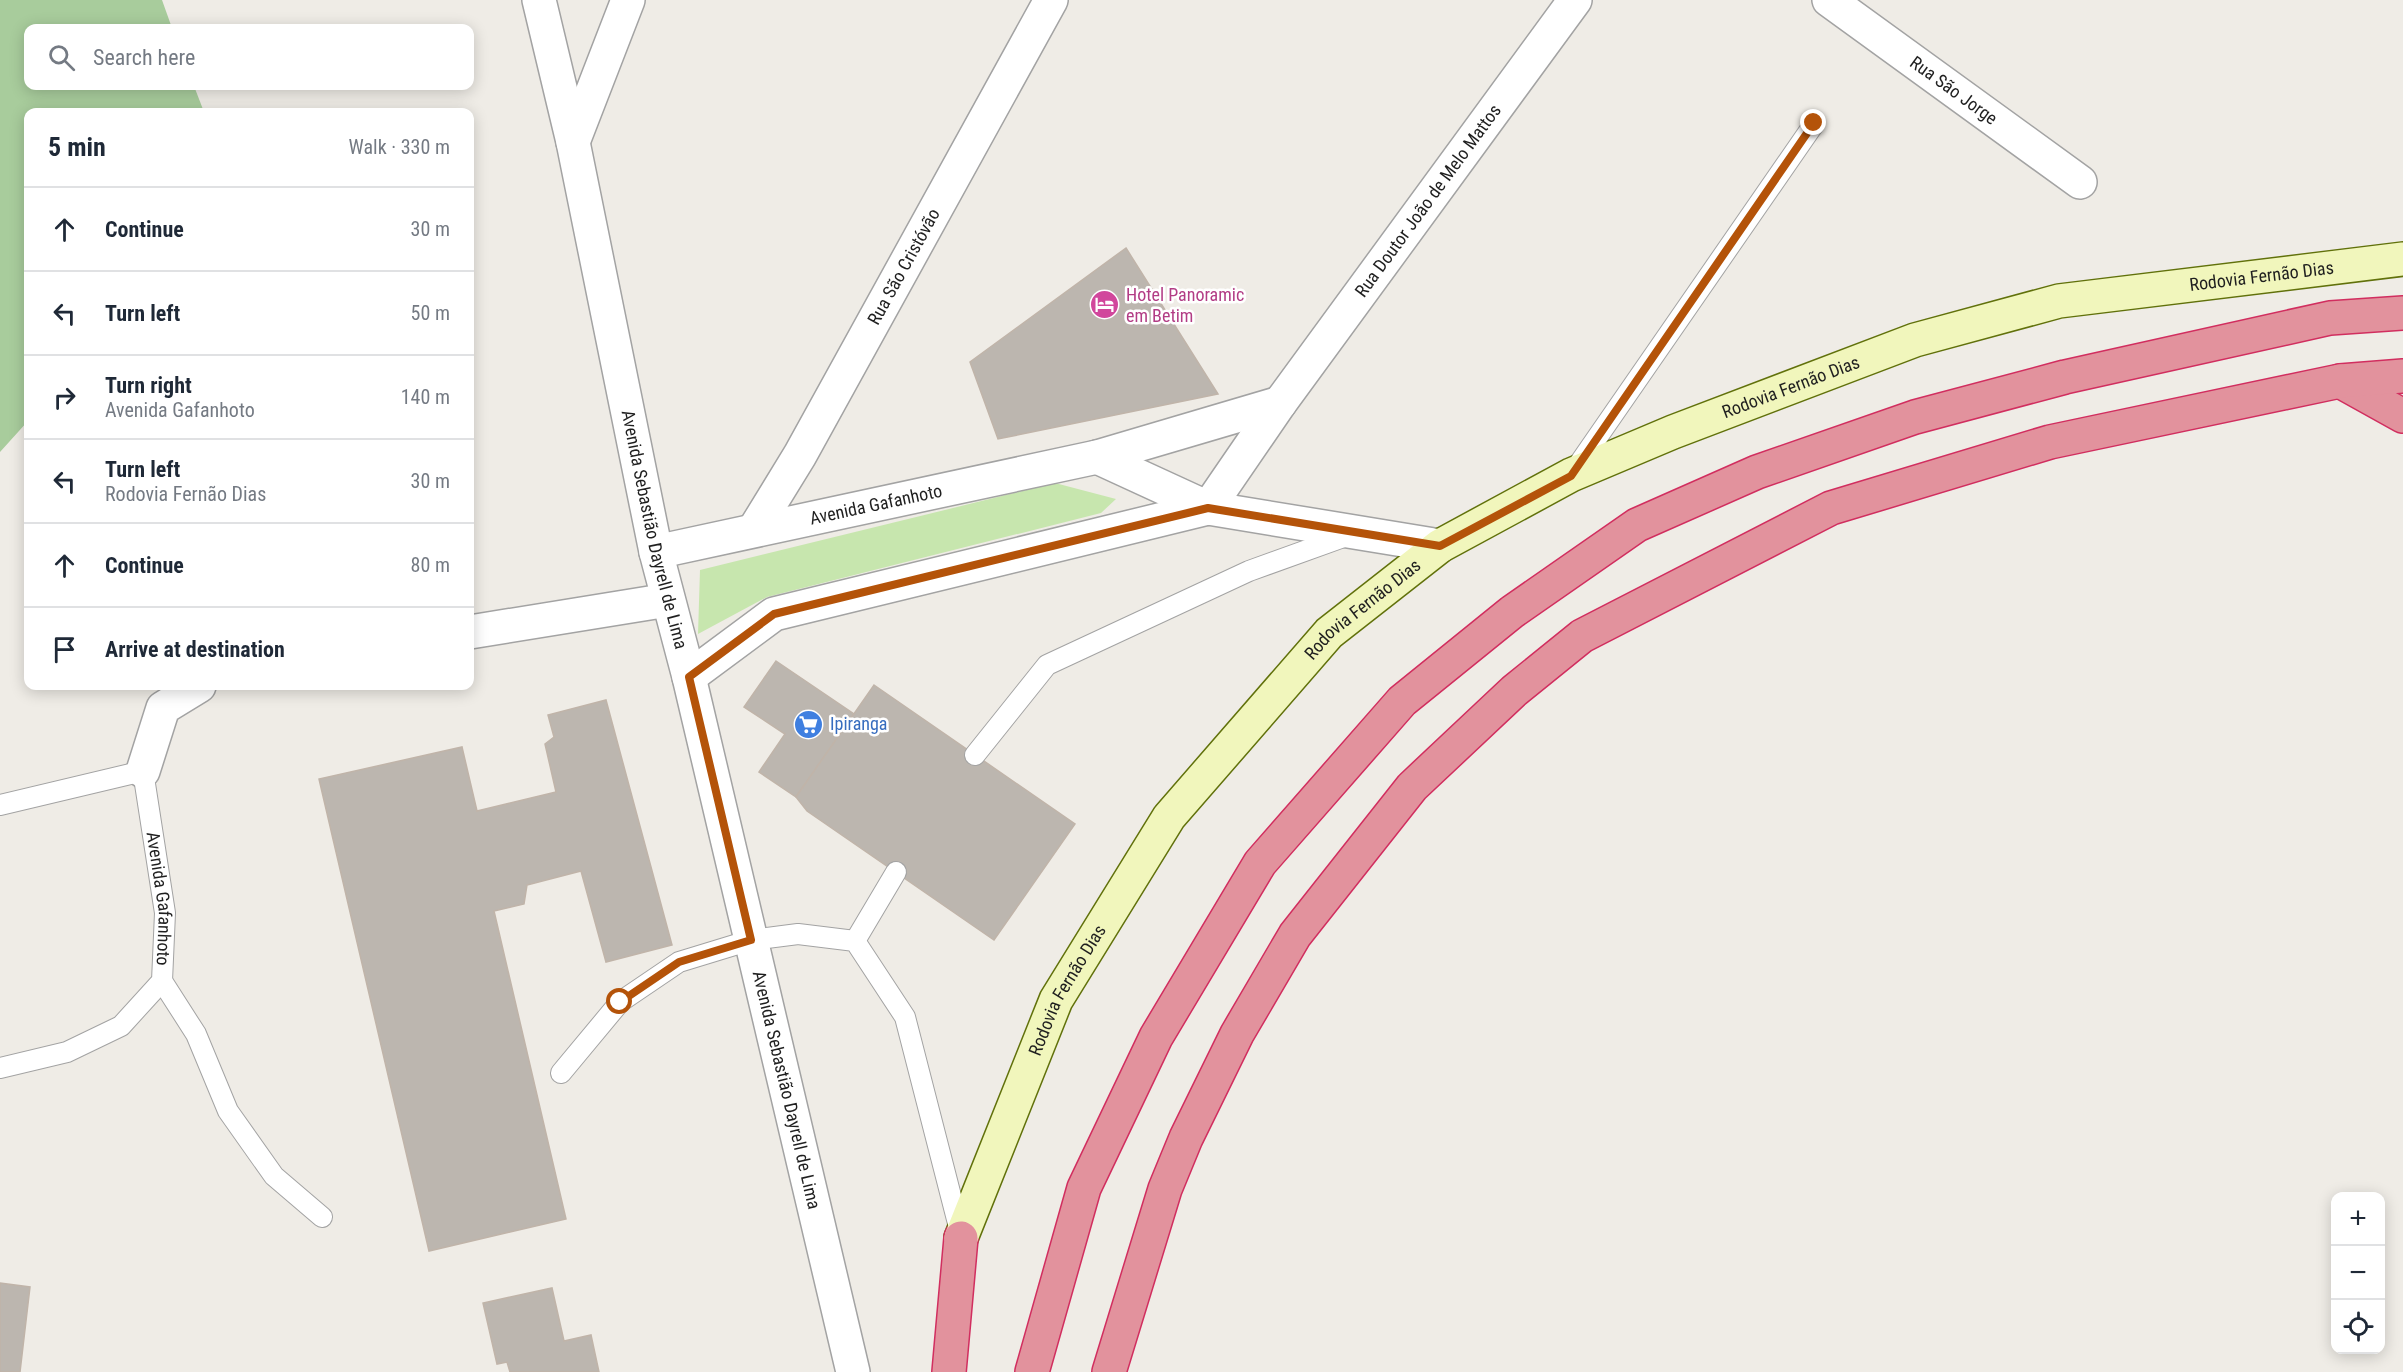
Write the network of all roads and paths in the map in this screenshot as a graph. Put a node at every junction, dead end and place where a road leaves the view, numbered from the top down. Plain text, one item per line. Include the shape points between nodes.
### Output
1 (539, 0) edge
2 (628, 0) edge
3 (1051, 0) edge
4 (1575, 0) edge
5 (1829, 0) edge
6 (1814, 123) dead end
7 (573, 142) junction
8 (2080, 182) dead end
9 (2403, 259) edge
10 (2403, 312) edge
11 (2403, 376) edge
12 (2340, 381) junction
13 (1280, 403) junction
14 (2403, 416) edge
15 (1097, 457) junction
16 (1571, 476) junction
17 (1208, 508) junction
18 (754, 531) junction
19 (1356, 532) junction
20 (1440, 546) junction
21 (656, 552) junction
22 (668, 600) junction
23 (474, 631) edge
24 (689, 677) junction
25 (192, 690) edge
26 (975, 755) dead end
27 (143, 771) junction
28 (0, 805) edge
29 (896, 872) dead end
30 (751, 940) junction
31 (855, 941) junction
32 (162, 981) junction
33 (0, 1068) edge
34 (561, 1073) dead end
35 (322, 1217) dead end
36 (961, 1238) junction
37 (853, 1372) edge
38 (950, 1372) edge
39 (1032, 1372) edge
40 (1108, 1372) edge

1 - 7 street, Avenida Sebastião Dayrell de Lima
2 - 7 street
3 - 18 street, Rua São Cristóvão via 800,455
4 - 13 street, Rua Doutor João de Melo Mattos
5 - 8 street, Rua São Jorge
6 - 16 lane
7 - 21 street, Avenida Sebastião Dayrell de Lima
9 - 16 main road, Rodovia Fernão Dias via 2060,301 1915,340 1674,432
10 - 39 highway via 2330,318 2065,377 1915,417 1757,472 1637,525 1512,612 1402,700 1260,863 1156,1037 1084,1188
11 - 12 highway
12 - 14 highway
12 - 40 highway via 2050,442 1831,508 1582,636 1514,691 1412,787 1295,935 1237,1034 1186,1137 1165,1189
13 - 15 street, Avenida Gafanhoto
13 - 17 street, Rua Doutor João de Melo Mattos
15 - 17 street
15 - 18 street, Avenida Gafanhoto
16 - 20 main road, Rodovia Fernão Dias
17 - 19 street
17 - 24 street via 774,614
18 - 21 street, Avenida Gafanhoto
19 - 20 street
19 - 26 lane via 1249,571 1047,665
20 - 36 main road, Rodovia Fernão Dias via 1329,633 1169,817 1056,1000
21 - 22 street, Avenida Sebastião Dayrell de Lima
22 - 23 street
22 - 24 street, Avenida Sebastião Dayrell de Lima
24 - 30 street, Avenida Sebastião Dayrell de Lima
25 - 27 street, Avenida Gafanhoto via 163,708
27 - 28 lane
27 - 32 lane, Avenida Gafanhoto via 165,913
29 - 31 lane
30 - 31 lane via 798,934
30 - 34 lane via 679,962 620,1002
30 - 37 street, Avenida Sebastião Dayrell de Lima
31 - 36 lane via 905,1017
32 - 33 lane, Avenida Gafanhoto via 121,1026 67,1052
32 - 35 lane via 196,1034 228,1111 274,1176
36 - 38 highway

